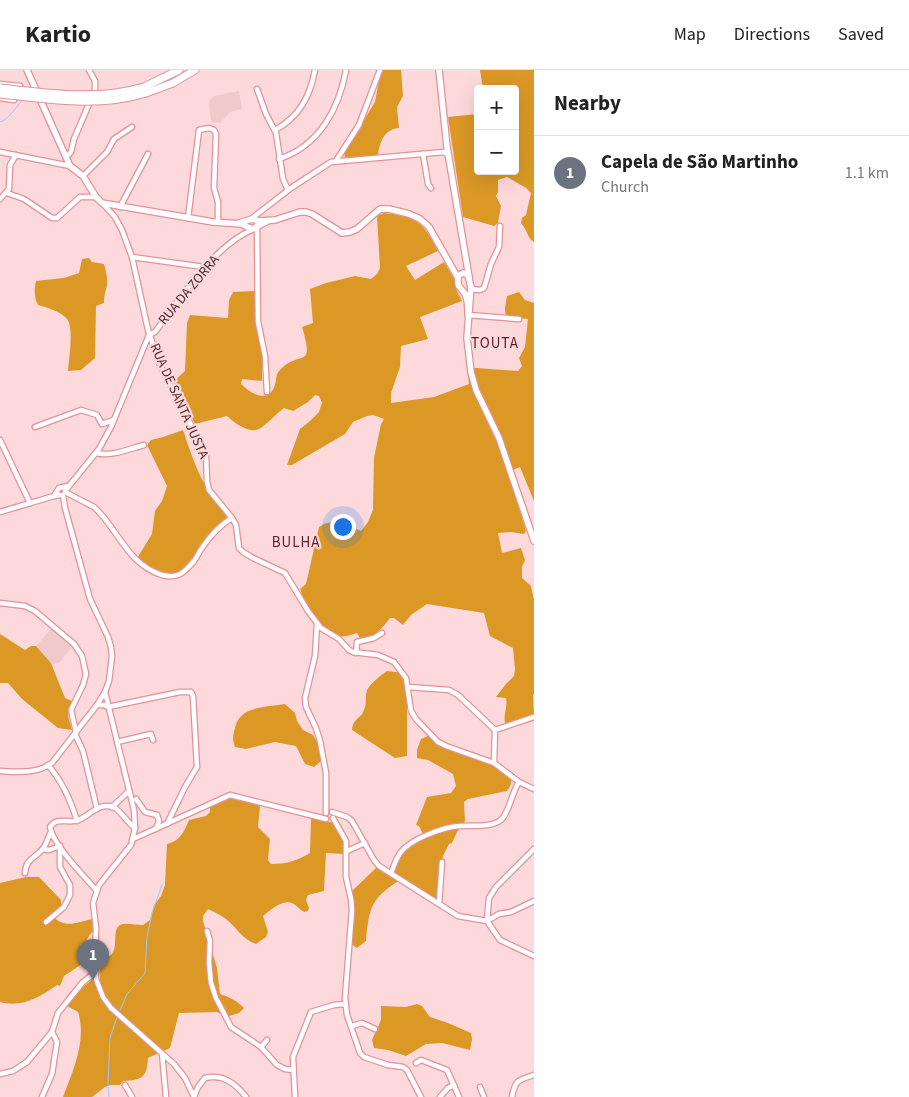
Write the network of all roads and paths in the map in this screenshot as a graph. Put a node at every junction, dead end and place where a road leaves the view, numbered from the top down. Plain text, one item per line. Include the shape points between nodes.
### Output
1 (27, 70) edge
2 (89, 70) edge
3 (179, 70) edge
4 (195, 70) edge
5 (315, 70) edge
6 (346, 70) edge
7 (380, 70) edge
8 (439, 70) edge
9 (0, 84) edge
10 (0, 88) edge
11 (257, 89) dead end
12 (145, 90) junction
13 (0, 94) edge
14 (0, 98) edge
15 (132, 127) dead end
16 (275, 130) junction
17 (447, 149) junction
18 (0, 152) edge
19 (148, 154) dead end
20 (423, 154) junction
21 (16, 155) junction
22 (66, 157) junction
23 (279, 160) junction
24 (336, 162) junction
25 (451, 165) junction
26 (70, 166) junction
27 (83, 176) junction
28 (431, 188) dead end
29 (288, 190) junction
30 (7, 193) junction
31 (96, 197) junction
32 (0, 199) edge
33 (102, 203) junction
34 (120, 207) junction
35 (263, 211) junction
36 (188, 218) junction
37 (218, 222) junction
38 (256, 226) junction
39 (500, 226) dead end
40 (132, 257) junction
41 (467, 264) junction
42 (204, 268) junction
43 (460, 275) junction
44 (469, 277) junction
45 (468, 291) junction
46 (468, 315) junction
47 (519, 320) dead end
48 (149, 335) junction
49 (267, 392) dead end
50 (114, 420) junction
51 (36, 427) dead end
52 (0, 440) edge
53 (144, 445) dead end
54 (96, 453) junction
55 (61, 493) junction
56 (30, 503) junction
57 (0, 512) edge
58 (232, 518) junction
59 (534, 540) edge
60 (0, 603) edge
61 (317, 622) junction
62 (382, 633) dead end
63 (356, 652) junction
64 (408, 686) junction
65 (105, 692) junction
66 (97, 705) junction
67 (108, 707) junction
68 (534, 717) edge
69 (495, 730) junction
70 (76, 733) junction
71 (153, 740) dead end
72 (117, 742) junction
73 (494, 763) junction
74 (48, 765) junction
75 (0, 771) edge
76 (519, 782) junction
77 (534, 789) edge
78 (129, 791) junction
79 (136, 799) dead end
80 (112, 807) junction
81 (97, 808) junction
82 (329, 816) junction
83 (76, 821) junction
84 (167, 824) junction
85 (135, 828) junction
86 (156, 829) junction
87 (51, 832) junction
88 (133, 839) junction
89 (365, 843) junction
90 (60, 846) junction
91 (43, 849) junction
92 (534, 849) edge
93 (347, 851) junction
94 (442, 862) dead end
95 (25, 873) dead end
96 (391, 873) junction
97 (97, 891) junction
98 (534, 901) edge
99 (439, 903) junction
100 (487, 921) junction
101 (46, 922) dead end
102 (207, 931) dead end
103 (534, 956) edge
104 (96, 972) junction
105 (345, 1004) junction
106 (352, 1026) junction
107 (375, 1029) dead end
108 (52, 1032) junction
109 (267, 1040) dead end
110 (261, 1047) junction
111 (162, 1053) junction
112 (416, 1063) dead end
113 (294, 1070) junction
114 (0, 1074) edge
115 (534, 1075) edge
116 (125, 1085) dead end
117 (454, 1085) junction
118 (480, 1087) dead end
119 (42, 1097) edge
120 (132, 1097) edge
121 (166, 1097) edge
122 (194, 1097) edge
123 (246, 1097) edge
124 (294, 1097) edge
125 (421, 1097) edge
126 (440, 1097) edge
127 (459, 1097) edge
128 (484, 1097) edge
129 (512, 1097) edge

1 - 22 main road
2 - 22 street via 95,81 95,90 71,152
3 - 12 highway
4 - 12 highway via 173,83
5 - 16 street via 312,87 303,105
6 - 23 street via 340,96 329,120 309,142
7 - 24 street via 360,125
8 - 17 main road
9 - 14 street via 20,86 14,100
10 - 12 highway, bridge via 89,96
11 - 16 street
12 - 13 highway, bridge via 119,100 89,102
15 - 27 street via 114,139 107,152
16 - 23 street
17 - 20 street
17 - 25 main road
17 - 25 main road via 450,146
18 - 21 street
19 - 34 street
20 - 24 street
20 - 28 street
21 - 26 street
21 - 30 street via 10,166
22 - 26 main road
23 - 29 street
24 - 29 street via 331,162
25 - 41 main road
26 - 27 main road
27 - 31 main road
29 - 35 street
30 - 31 street via 24,199 52,218 57,218 80,197
30 - 32 street
31 - 33 main road
33 - 34 main road
33 - 40 street, RUA DE SANTA JUSTA via 119,225
34 - 36 main road
35 - 38 street, RUA DA ZORRA
35 - 38 street
35 - 38 street via 263,217
36 - 37 main road
36 - 37 street via 199,130 210,128 216,134 214,188
37 - 38 main road
38 - 42 street, RUA DA ZORRA
38 - 43 main road via 306,212 342,233 356,229 380,209 410,214 429,227 449,264
38 - 49 street via 258,322 265,356
39 - 45 street via 499,247 484,288
40 - 42 street
40 - 48 street, RUA DE SANTA JUSTA
41 - 43 main road
41 - 44 main road
42 - 48 street, RUA DA ZORRA via 155,332
43 - 44 main road via 468,274
43 - 45 main road via 459,289
44 - 45 main road
45 - 46 main road
46 - 47 street
46 - 59 main road via 467,338 476,390 499,438
48 - 50 street
48 - 58 street, RUA DE SANTA JUSTA via 164,373 206,454 209,490
50 - 51 street via 102,424 97,415 81,410
50 - 54 street
52 - 56 street
53 - 54 street via 122,452
54 - 55 street
55 - 56 street
55 - 58 street via 94,508 140,565 169,577 179,575 195,560 207,540
55 - 65 street via 90,599 111,647 110,675
56 - 57 street
58 - 61 street via 239,548 286,573
60 - 70 street via 25,606 35,611 74,644 82,656 86,674 71,710
61 - 63 street via 349,650
61 - 82 street via 317,641 305,698 320,741
62 - 63 street via 357,642
63 - 64 street via 378,655 394,662
64 - 69 street via 449,690
64 - 73 street via 411,711 438,742
65 - 66 street
65 - 67 street
66 - 67 street
66 - 70 street
67 - 72 street
67 - 84 street via 180,692 188,691 193,696 197,767
68 - 69 street
69 - 73 street
70 - 74 street
70 - 81 street
71 - 72 street via 151,734
72 - 78 street
73 - 76 street
74 - 75 street via 34,771
74 - 83 street via 73,808
76 - 77 street
76 - 96 street via 505,816 499,821 452,827 418,839 400,852
78 - 80 street
78 - 85 street
79 - 86 street via 145,812 157,815
80 - 81 street
80 - 85 street
81 - 83 street
82 - 84 street via 317,817 230,795
82 - 89 street via 344,816 352,821
82 - 93 street via 345,838
83 - 87 street via 57,820 50,827
84 - 86 street
85 - 88 street
86 - 88 street
87 - 90 street
87 - 91 street
88 - 97 street
89 - 93 street
89 - 96 street via 379,866
90 - 91 street
90 - 97 street
90 - 101 street via 60,867 70,885 70,895 64,908
91 - 95 street via 31,858
92 - 100 street via 496,887 489,898
93 - 105 street via 346,877 352,910
94 - 99 street
96 - 99 street
97 - 104 street via 93,903
98 - 100 street
99 - 100 street via 458,916
100 - 103 street via 500,940
102 - 110 street via 210,941 208,963 216,998 232,1027
104 - 108 street via 83,982 58,1013
104 - 111 street via 102,997
105 - 106 street
105 - 113 street via 311,1012 293,1057
106 - 107 street via 362,1023
106 - 125 street via 360,1053 388,1065 403,1067
108 - 114 street via 26,1062 13,1071
108 - 119 street via 57,1042 56,1050 52,1074
109 - 110 street
110 - 113 street via 277,1066
111 - 121 street
111 - 122 street via 185,1078
112 - 117 street via 421,1060 447,1070
113 - 124 street
115 - 129 street via 515,1084
116 - 120 street
117 - 126 street
117 - 127 street
118 - 128 street
122 - 123 street via 205,1078 214,1076 236,1085

